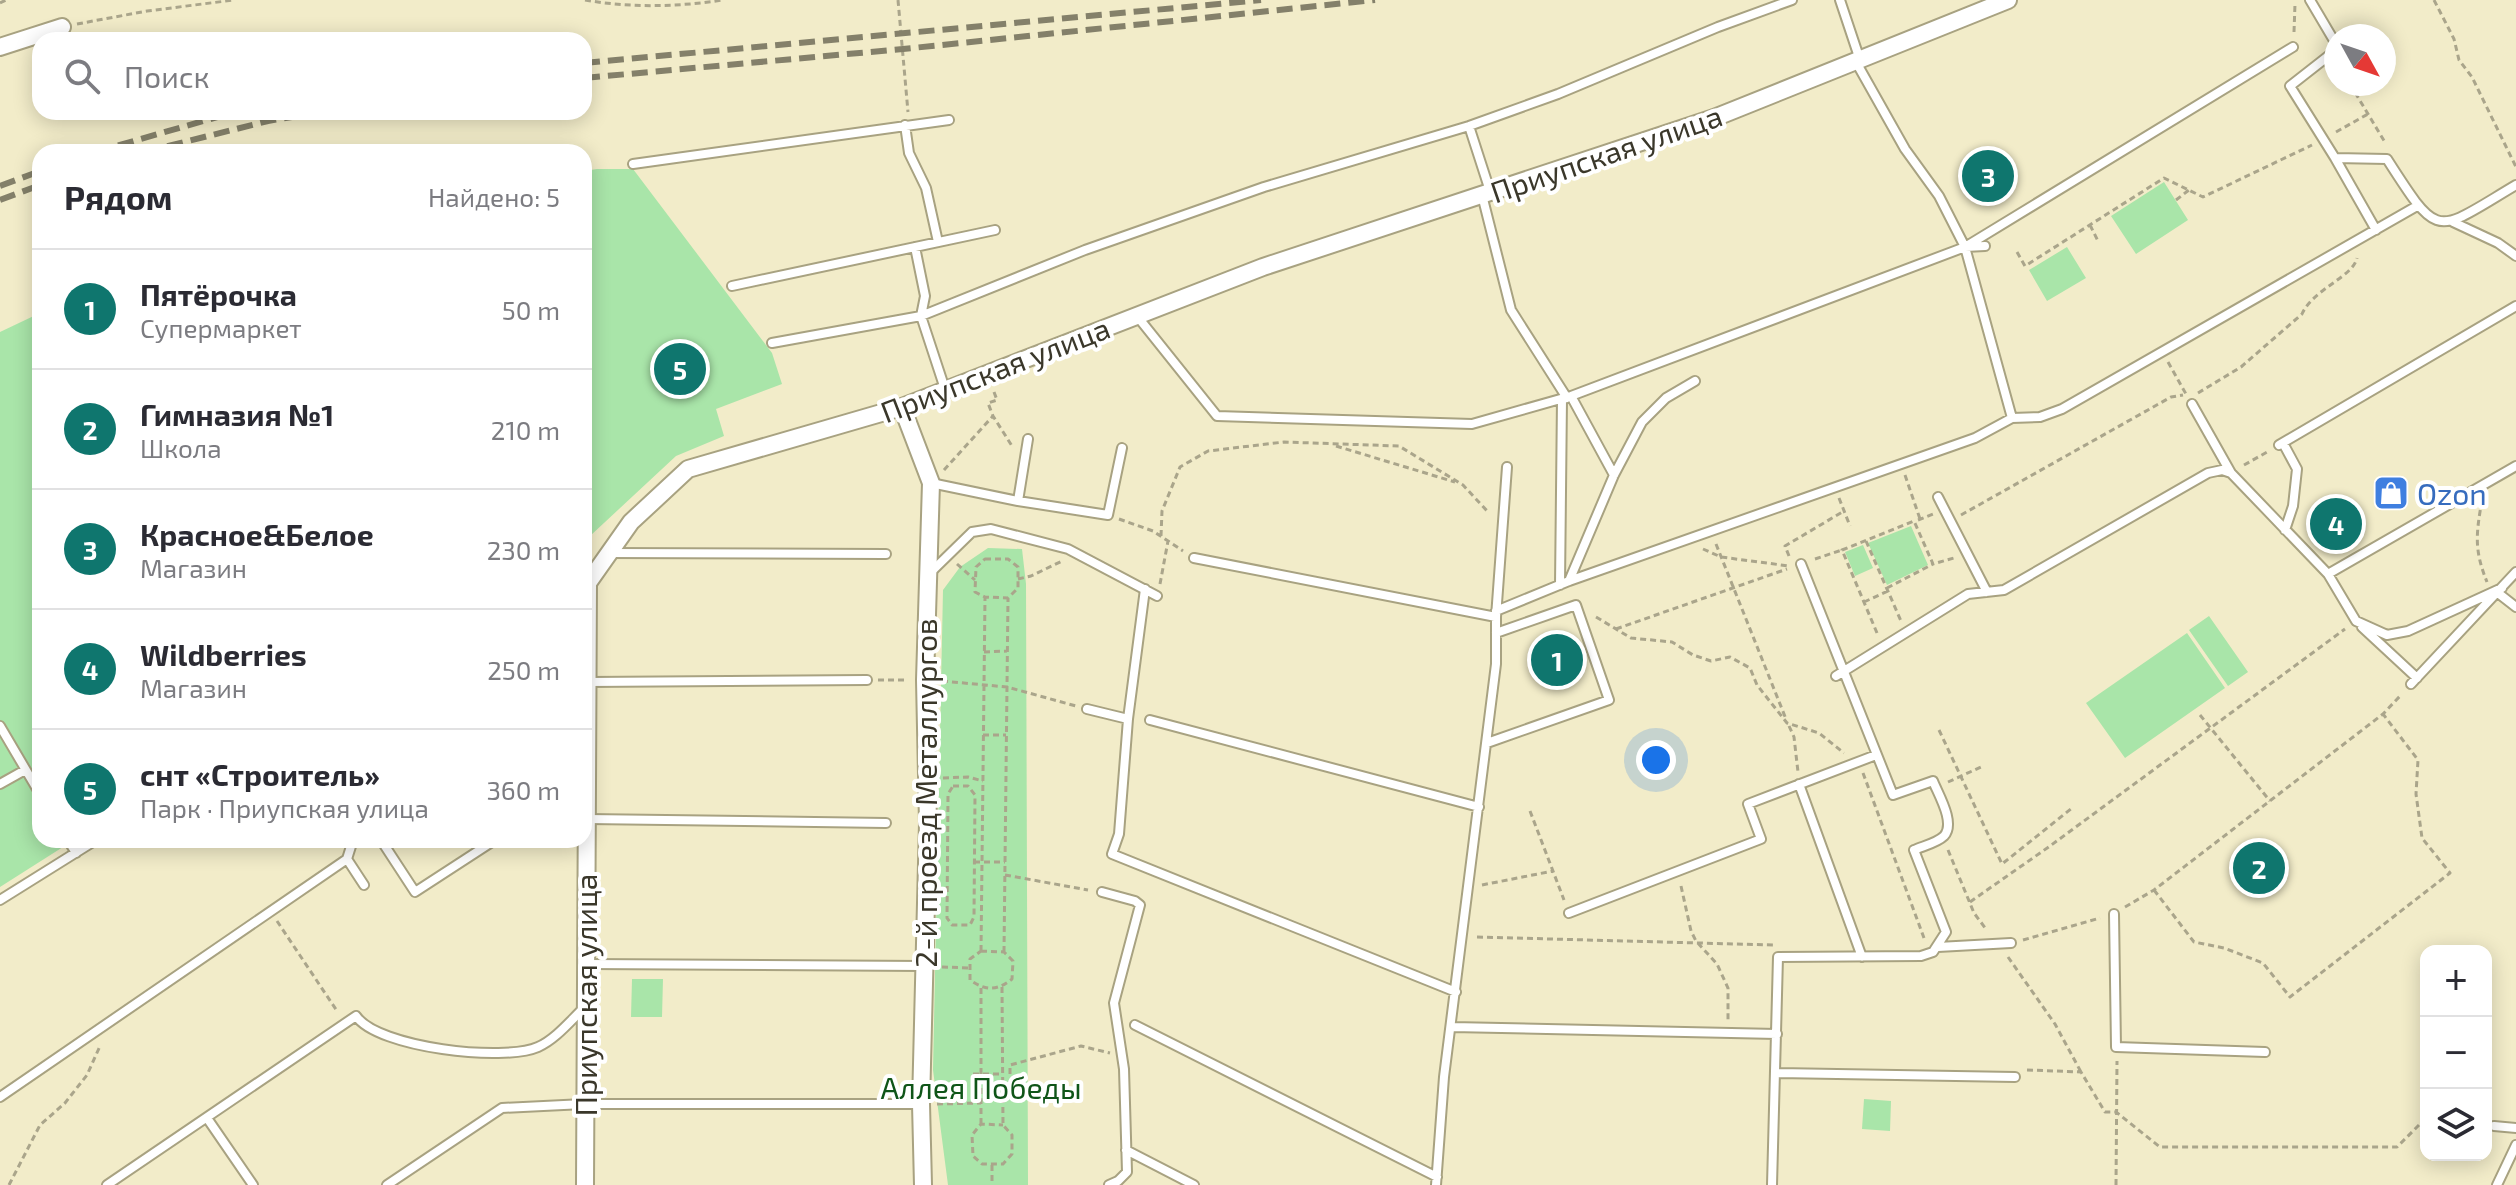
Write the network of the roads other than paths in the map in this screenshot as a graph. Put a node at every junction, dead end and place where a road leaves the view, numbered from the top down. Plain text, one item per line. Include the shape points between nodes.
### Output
1 (1792, 0) edge
2 (1840, 0) edge
3 (2008, 0) edge
4 (2310, 0) edge
5 (2324, 25) edge
6 (62, 27) road end
7 (46, 32) edge
8 (32, 37) edge
9 (0, 47) edge
10 (2293, 47) road end
11 (2324, 57) edge
12 (1858, 60) junction
13 (949, 120) dead end
14 (907, 124) junction
15 (1469, 126) junction
16 (2335, 158) junction
17 (633, 164) dead end
18 (2516, 185) edge
19 (1486, 193) junction
20 (2417, 206) junction
21 (2453, 222) junction
22 (995, 230) dead end
23 (2376, 230) junction
24 (938, 242) junction
25 (1985, 246) dead end
26 (915, 247) junction
27 (1965, 247) junction
28 (2516, 256) edge
29 (732, 286) dead end
30 (2516, 306) edge
31 (921, 316) junction
32 (1137, 316) junction
33 (772, 343) dead end
34 (1695, 381) dead end
35 (945, 389) junction
36 (1567, 398) junction
37 (2192, 404) dead end
38 (902, 407) junction
39 (2012, 418) junction
40 (1028, 439) dead end
41 (1122, 448) dead end
42 (2516, 466) edge
43 (1507, 467) dead end
44 (2231, 473) junction
45 (1614, 475) junction
46 (931, 483) junction
47 (1938, 497) dead end
48 (1018, 501) junction
49 (2285, 530) junction
50 (607, 553) junction
51 (886, 554) dead end
52 (1194, 558) road end
53 (1801, 564) road end
54 (2516, 572) edge
55 (2328, 574) junction
56 (927, 575) junction
57 (592, 577) edge
58 (1564, 583) junction
59 (1145, 589) junction
60 (2497, 591) junction
61 (1987, 592) junction
62 (1157, 596) road end
63 (2516, 607) edge
64 (1496, 614) junction
65 (2356, 621) junction
66 (1496, 633) junction
67 (1839, 674) junction
68 (867, 680) road end
69 (592, 682) edge
70 (1087, 709) road end
71 (1128, 719) junction
72 (1150, 720) dead end
73 (0, 726) edge
74 (1487, 743) junction
75 (1876, 755) junction
76 (25, 770) junction
77 (32, 781) edge
78 (0, 784) edge
79 (1799, 784) junction
80 (1479, 807) junction
81 (592, 818) edge
82 (886, 823) dead end
83 (73, 848) edge
84 (84, 848) edge
85 (350, 848) edge
86 (386, 848) edge
87 (483, 848) edge
88 (585, 848) edge
89 (76, 853) junction
90 (347, 859) junction
91 (364, 885) dead end
92 (1102, 892) road end
93 (0, 900) edge
94 (1569, 913) road end
95 (2114, 914) road end
96 (2011, 943) road end
97 (1938, 947) junction
98 (1862, 957) junction
99 (586, 964) junction
100 (924, 966) junction
101 (1456, 992) junction
102 (585, 1007) junction
103 (1135, 1025) dead end
104 (1452, 1027) junction
105 (1777, 1034) junction
106 (2265, 1052) dead end
107 (1776, 1073) junction
108 (2015, 1077) dead end
109 (0, 1097) edge
110 (584, 1104) junction
111 (921, 1104) junction
112 (207, 1118) junction
113 (2494, 1126) dead end
114 (2516, 1128) edge
115 (2516, 1145) edge
116 (1126, 1150) junction
117 (1437, 1181) edge
118 (107, 1185) edge
119 (253, 1185) edge
120 (387, 1185) edge
121 (585, 1185) edge
122 (923, 1185) edge
123 (1109, 1185) edge
124 (1194, 1185) edge
125 (1772, 1185) edge
126 (2497, 1185) edge

1 - 15 lane
2 - 12 lane
3 - 12 street, Приупская улица
4 - 5 lane
6 - 7 street
8 - 9 street
10 - 27 lane
11 - 16 lane via 2290,86
12 - 19 street, Приупская улица via 1714,118
12 - 27 lane
13 - 14 lane
14 - 17 lane
14 - 24 lane via 909,153 926,188
15 - 19 lane
15 - 31 lane via 1264,187 1085,250
16 - 20 lane via 2387,159
16 - 23 lane
18 - 21 lane
19 - 32 street, Приупская улица via 1263,267
19 - 36 lane via 1511,310
20 - 21 lane via 2438,223
20 - 23 lane
21 - 28 lane
22 - 24 lane
23 - 39 lane via 2062,409
24 - 26 lane
25 - 27 lane
26 - 29 lane
26 - 31 lane via 925,296
27 - 36 lane
27 - 39 lane
30 - 49 lane via 2281,444 2297,469
31 - 33 lane
31 - 35 lane
32 - 35 street, Приупская улица
32 - 36 lane via 1217,416 1472,424
34 - 45 lane via 1666,398 1642,422
35 - 38 street, Приупская улица
36 - 45 lane
36 - 58 lane
37 - 44 lane
38 - 46 street, 2-й проезд Металлургов
38 - 50 street, Приупская улица via 688,469 631,522
39 - 58 lane via 1975,438
40 - 48 lane
41 - 48 lane via 1108,515
42 - 55 lane
43 - 64 lane
44 - 49 lane
44 - 61 lane via 2208,473 2004,590
45 - 58 lane
46 - 48 lane
46 - 56 street, 2-й проезд Металлургов
47 - 61 lane
49 - 55 lane
50 - 51 lane
50 - 57 street, Приупская улица
52 - 64 lane
53 - 67 lane
54 - 60 lane
55 - 65 lane
56 - 59 lane via 972,532 991,529 1077,553
56 - 100 street, 2-й проезд Металлургов
58 - 64 lane
59 - 62 lane
59 - 71 lane
60 - 63 lane
60 - 65 lane via 2408,631 2387,635
60 - 65 lane via 2414,681
61 - 67 lane via 1968,594
64 - 66 lane
66 - 74 lane
66 - 74 lane via 1576,605 1609,700
67 - 75 lane
68 - 69 lane
70 - 71 lane
71 - 101 lane via 1119,834 1112,854
72 - 80 lane
73 - 76 lane
74 - 80 lane
75 - 79 lane
75 - 97 lane via 1893,795 1933,781 1948,821 1943,838 1914,850 1946,932
76 - 77 lane
76 - 78 lane
79 - 94 lane via 1748,804 1761,839
79 - 98 lane
80 - 101 lane
81 - 82 lane
83 - 89 lane
84 - 89 lane
85 - 90 lane
86 - 87 lane via 415,892
88 - 99 street, Приупская улица
89 - 93 lane
90 - 91 lane
90 - 109 lane
92 - 116 lane via 1140,905 1114,1003
95 - 106 lane via 2116,1047
96 - 97 lane
97 - 98 lane via 1921,956
98 - 105 lane via 1778,957
99 - 100 lane
99 - 102 street, Приупская улица
100 - 111 street, 2-й проезд Металлургов
101 - 104 lane
102 - 110 street, Приупская улица
102 - 112 lane via 538,1047 502,1052 420,1047 362,1025 356,1016
103 - 117 lane
104 - 105 lane
104 - 117 lane
105 - 107 lane
107 - 108 lane
107 - 125 lane
110 - 111 lane
110 - 120 lane via 502,1108
110 - 121 street, Приупская улица
111 - 122 street, 2-й проезд Металлургов
112 - 118 lane
112 - 119 lane
113 - 114 lane
115 - 126 lane
116 - 123 lane via 1127,1172
116 - 124 lane

